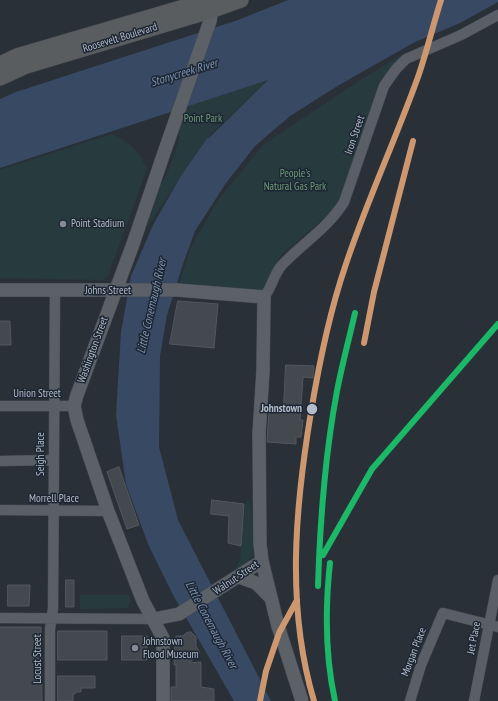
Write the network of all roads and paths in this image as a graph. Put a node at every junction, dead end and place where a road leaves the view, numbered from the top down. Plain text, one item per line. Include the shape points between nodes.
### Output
1 (242, 0) edge
2 (211, 8) edge
3 (498, 15) edge
4 (0, 64) edge
5 (0, 78) edge
6 (0, 290) edge
7 (55, 290) junction
8 (121, 291) junction
9 (264, 297) junction
10 (0, 406) edge
11 (53, 406) junction
12 (74, 406) junction
13 (53, 460) junction
14 (0, 461) edge
15 (0, 510) edge
16 (53, 511) junction
17 (108, 511) junction
18 (262, 561) junction
19 (239, 577) junction
20 (498, 580) edge
21 (271, 598) junction
22 (0, 618) edge
23 (51, 618) junction
24 (154, 619) junction
25 (494, 626) edge
26 (50, 701) edge
27 (163, 701) edge
28 (302, 701) edge
29 (410, 701) edge
30 (474, 701) edge

1 - 2 highway, Roosevelt Boulevard
2 - 4 highway, Roosevelt Boulevard via 18,56
2 - 5 highway, Roosevelt Boulevard via 26,66
2 - 8 main road, Washington Street
3 - 9 street, Iron Street via 461,35 413,55 396,69 384,86 344,202 335,217 282,266
6 - 7 main road, Johns Street
7 - 8 main road, Johns Street
7 - 11 street, Seigh Place
8 - 9 main road, Johns Street via 175,290
8 - 12 main road, Washington Street
9 - 18 main road, Walnut Street via 259,434
10 - 11 street, Union Street
11 - 12 street, Union Street
11 - 13 street, Seigh Place
12 - 17 main road via 76,420
13 - 14 street
13 - 16 street, Seigh Place
15 - 16 street, Morrell Place
16 - 17 street, Morrell Place
16 - 23 street, Seigh Place
17 - 24 main road via 143,601
18 - 19 main road, Walnut Street
18 - 21 main road
19 - 21 main road via 256,583
19 - 24 main road, Walnut Street via 178,614
20 - 25 street, Jet Place
21 - 28 main road, bridge
22 - 23 street, Walnut Street
23 - 24 street, Walnut Street
23 - 26 street, Locust Street
24 - 27 main road via 163,638
25 - 29 street, Morgan Place via 443,613 421,665
25 - 30 street, Jet Place

